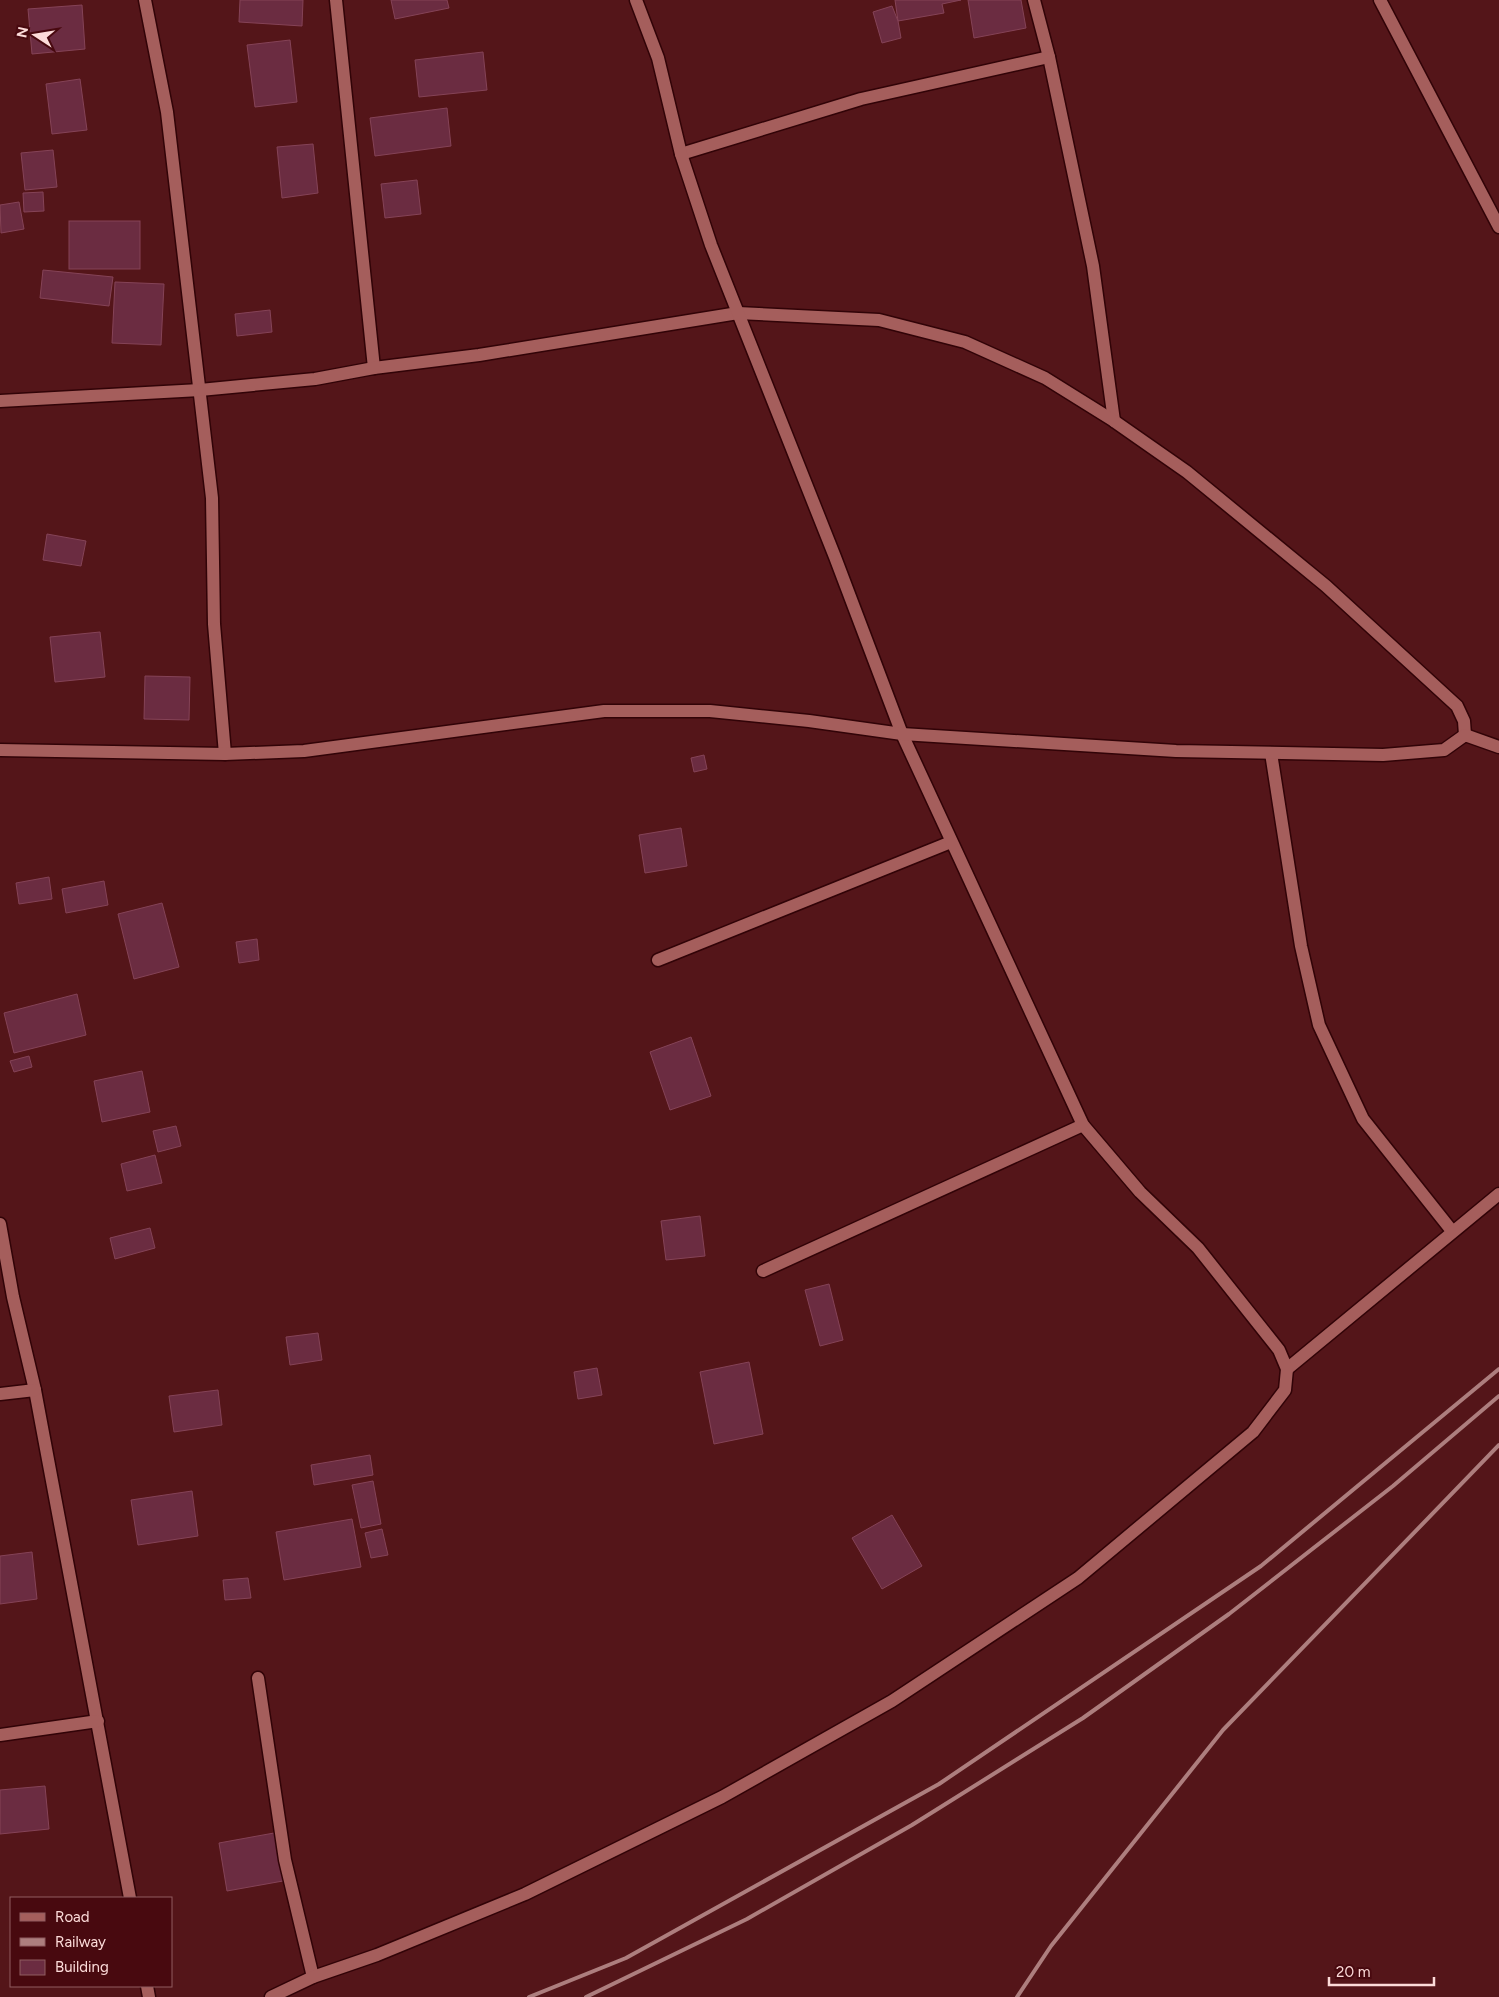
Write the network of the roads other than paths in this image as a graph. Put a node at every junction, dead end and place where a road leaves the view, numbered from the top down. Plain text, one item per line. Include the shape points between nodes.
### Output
1 (145, 0) edge
2 (336, 0) edge
3 (636, 0) edge
4 (1034, 0) edge
5 (1380, 0) edge
6 (1049, 57) junction
7 (682, 154) junction
8 (1499, 227) edge
9 (738, 313) junction
10 (374, 368) junction
11 (200, 390) junction
12 (0, 401) edge
13 (1114, 421) junction
14 (902, 734) junction
15 (1465, 735) junction
16 (1499, 747) edge
17 (0, 750) edge
18 (1271, 753) junction
19 (225, 754) junction
20 (952, 842) junction
21 (658, 960) dead end
22 (1083, 1125) junction
23 (1499, 1194) edge
24 (0, 1224) edge
25 (1452, 1231) junction
26 (763, 1271) dead end
27 (1287, 1369) junction
28 (35, 1390) junction
29 (0, 1394) edge
30 (258, 1678) dead end
31 (98, 1721) junction
32 (0, 1735) edge
33 (130, 1897) edge
34 (313, 1977) junction
35 (271, 1997) edge

1 - 11 street via 167,112
2 - 10 street
3 - 7 street via 658,58
4 - 6 street
5 - 8 street
6 - 7 street via 861,99
6 - 13 street via 1093,266
7 - 9 street via 711,245
9 - 10 street via 479,356
9 - 13 street via 879,320 965,342 1045,378
9 - 14 street
10 - 11 street via 314,379
11 - 12 street
11 - 19 street via 212,498 214,624
13 - 15 street via 1187,472 1326,586 1457,706 1464,721
14 - 18 street via 1166,751
14 - 19 street via 710,711 604,712 304,752
14 - 20 street
15 - 16 street
15 - 18 street via 1444,750 1382,755
17 - 19 street
18 - 25 street via 1301,946 1319,1025 1363,1119
20 - 21 street
20 - 22 street
22 - 26 street
22 - 27 street via 1140,1192 1198,1248 1279,1350
23 - 25 street
24 - 28 street
25 - 27 street
27 - 34 street via 1285,1390 1253,1432 1078,1578 892,1701 722,1797 525,1894 377,1955
28 - 29 street
28 - 31 street
30 - 34 street via 285,1860
31 - 32 street
31 - 33 street
34 - 35 street

